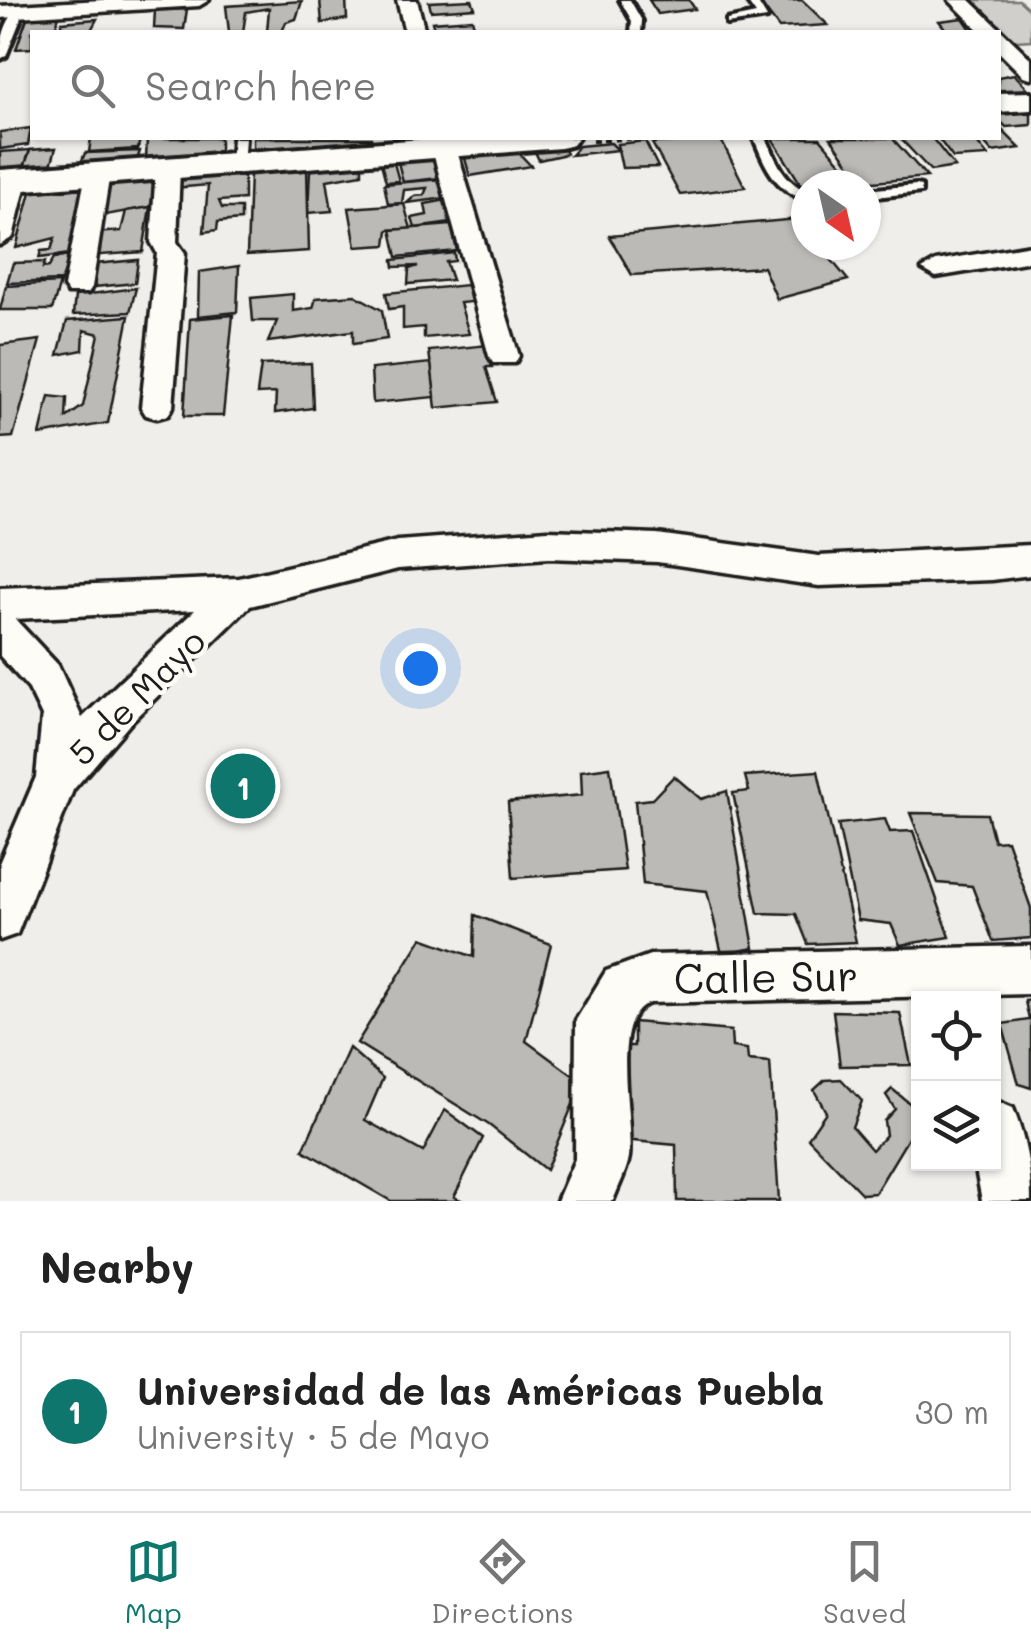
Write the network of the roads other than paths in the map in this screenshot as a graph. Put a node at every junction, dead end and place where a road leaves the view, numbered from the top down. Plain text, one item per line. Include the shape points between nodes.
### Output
1 (199, 0) edge
2 (407, 0) edge
3 (624, 0) edge
4 (750, 0) edge
5 (960, 0) edge
6 (10, 11) edge
7 (731, 22) dead end
8 (414, 30) edge
9 (636, 30) edge
10 (990, 30) edge
11 (1001, 42) edge
12 (0, 56) edge
13 (1031, 71) edge
14 (1031, 101) edge
15 (1001, 103) edge
16 (502, 140) edge
17 (761, 140) edge
18 (442, 142) edge
19 (239, 150) edge
20 (168, 168) junction
21 (98, 174) junction
22 (7, 181) edge
23 (916, 189) dead end
24 (791, 191) edge
25 (881, 192) edge
26 (0, 237) edge
27 (1031, 253) edge
28 (936, 269) dead end
29 (78, 287) dead end
30 (504, 356) dead end
31 (157, 407) dead end
32 (1031, 560) edge
33 (240, 594) junction
34 (0, 604) edge
35 (0, 629) edge
36 (57, 777) junction
37 (0, 918) edge
38 (1031, 970) edge
39 (961, 985) edge
40 (1001, 1159) edge
41 (586, 1201) edge
42 (1010, 1201) edge

1 - 6 street
2 - 8 street
3 - 9 lane
4 - 7 lane via 763,16
5 - 10 street
6 - 12 lane
11 - 13 street
14 - 15 main road
16 - 18 main road
17 - 24 lane via 776,176
18 - 19 main road
18 - 30 street
19 - 20 main road
20 - 21 main road
20 - 31 street via 164,242 172,253
21 - 22 main road
21 - 29 street
22 - 26 street
23 - 25 lane
27 - 28 street
32 - 33 street via 818,572 657,548 548,544 398,554
33 - 34 street
33 - 36 street, 5 de Mayo via 119,707
35 - 36 street via 44,677 62,716
36 - 37 street, 5 de Mayo
38 - 39 street, Calle Sur
39 - 41 street, Calle Sur via 650,979 623,988 601,1020 602,1158
40 - 42 street

